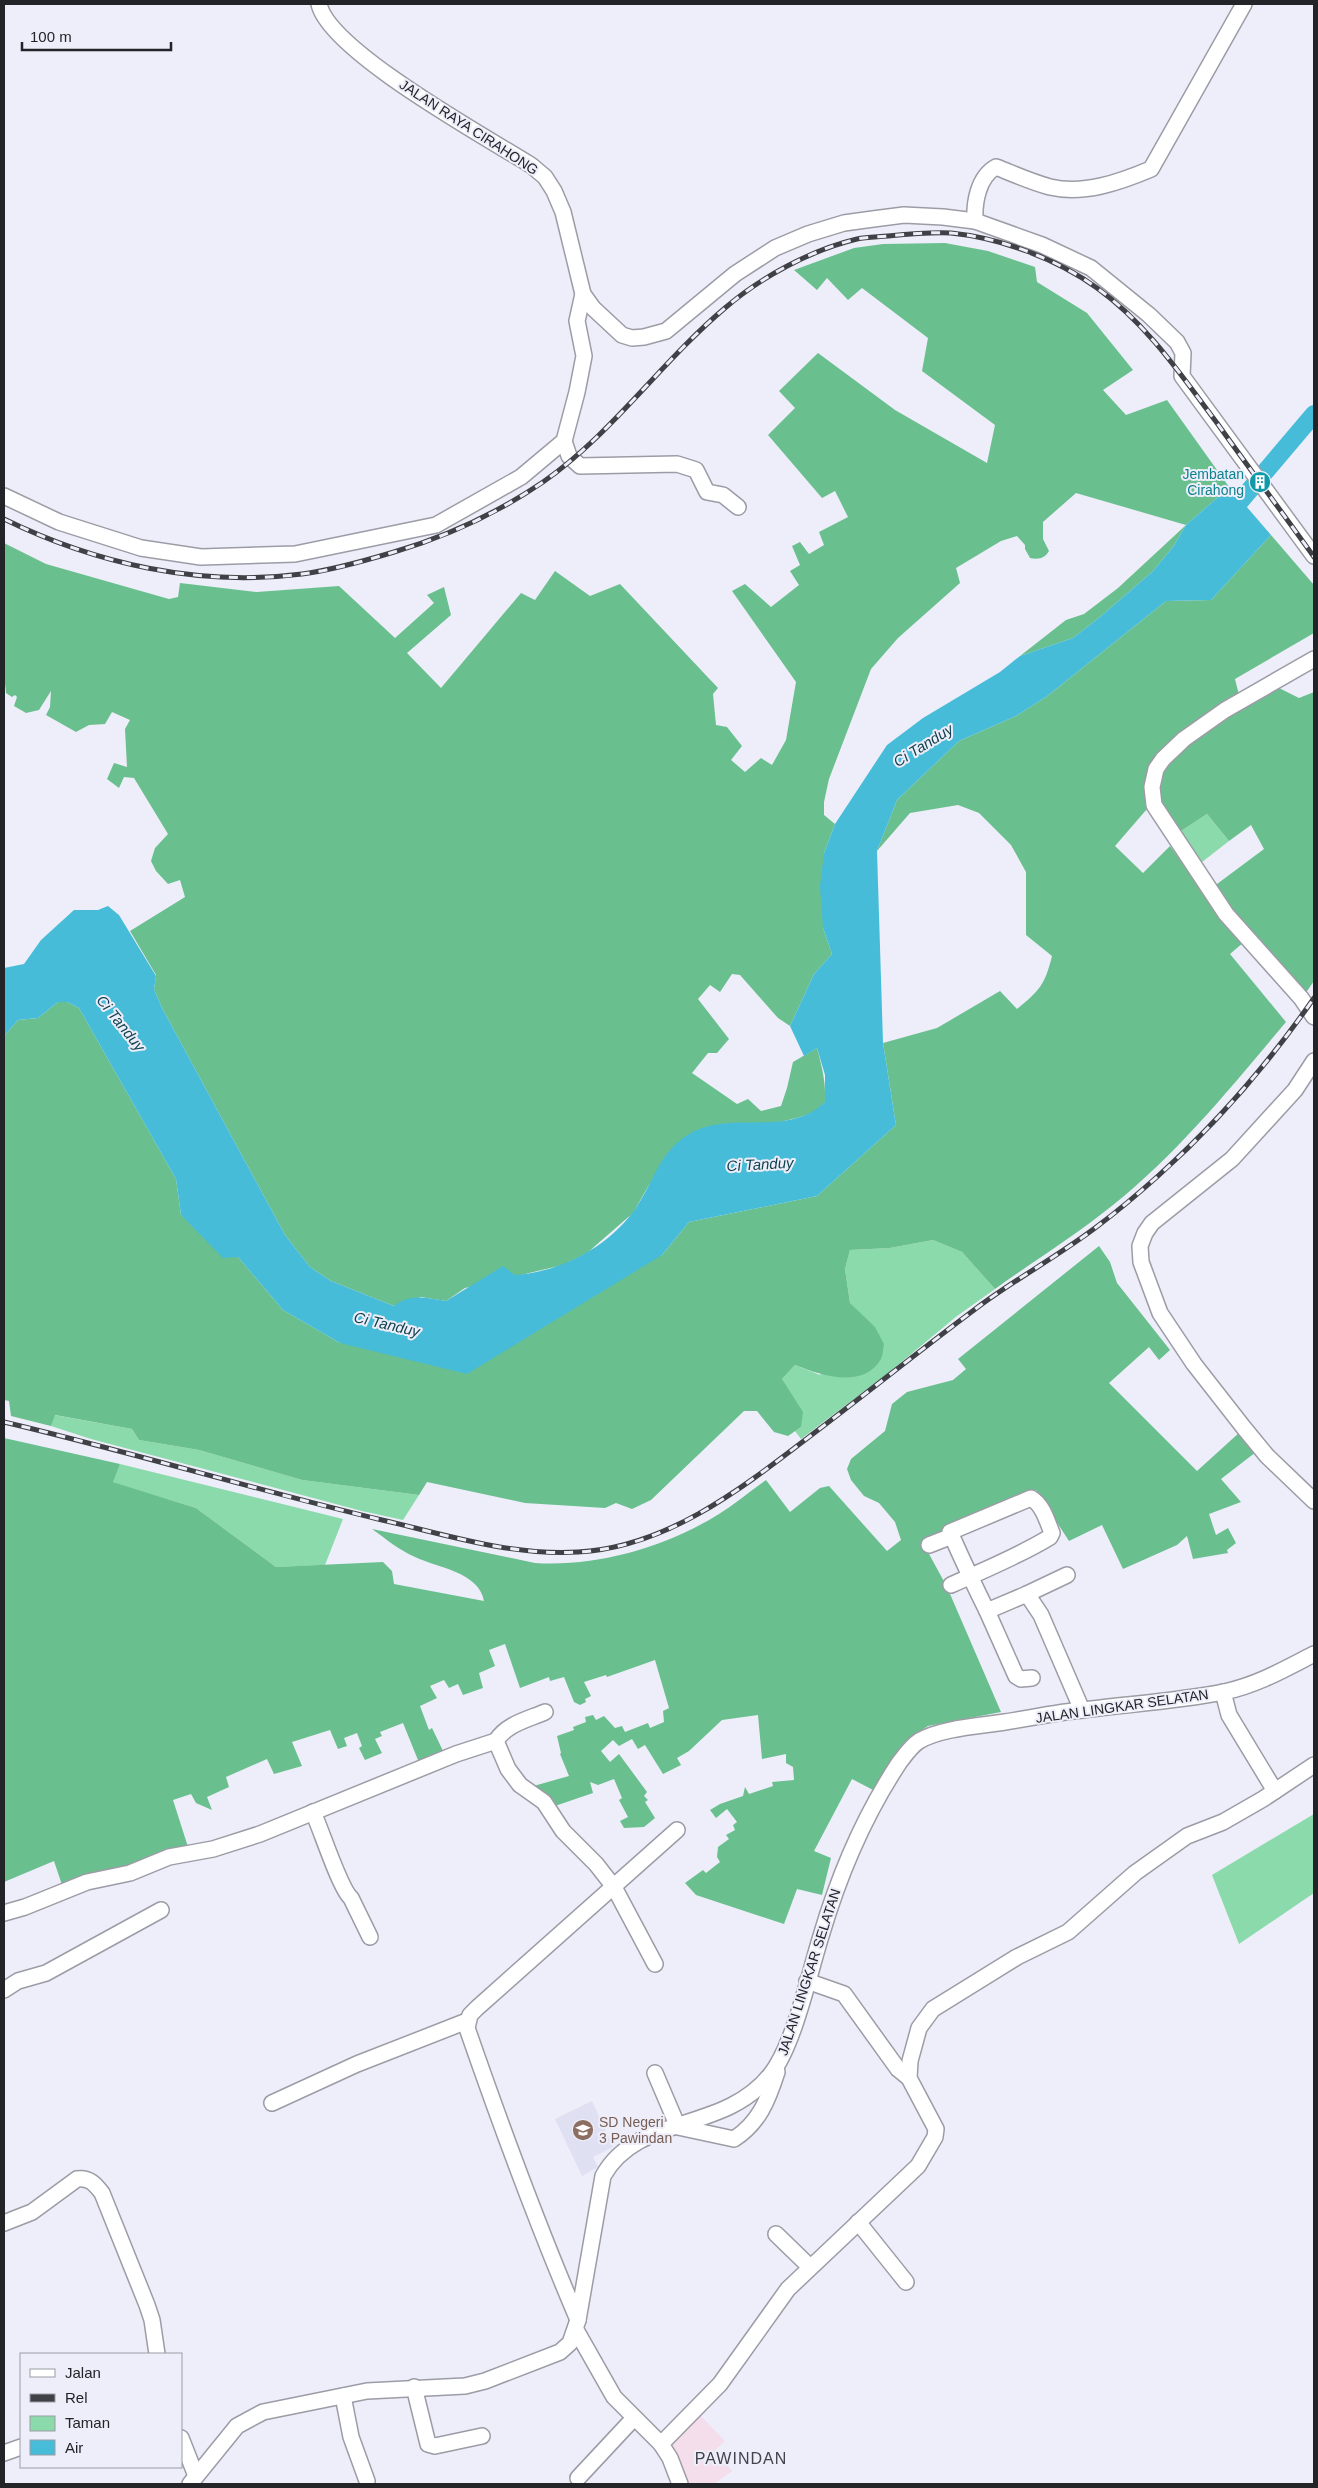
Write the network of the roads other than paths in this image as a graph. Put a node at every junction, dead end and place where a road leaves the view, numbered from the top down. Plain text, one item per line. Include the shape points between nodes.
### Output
1 (319, 4) edge
2 (1244, 4) edge
3 (975, 221) junction
4 (583, 294) junction
5 (564, 441) junction
6 (4, 496) edge
7 (738, 507) dead end
8 (1314, 556) edge
9 (1314, 659) edge
10 (1314, 1017) edge
11 (1314, 1061) edge
12 (1314, 1501) edge
13 (952, 1536) junction
14 (930, 1545) dead end
15 (1067, 1575) dead end
16 (970, 1576) junction
17 (951, 1585) dead end
18 (1028, 1594) junction
19 (987, 1611) junction
20 (1314, 1654) edge
21 (1032, 1678) dead end
22 (1223, 1692) junction
23 (1082, 1710) junction
24 (546, 1712) dead end
25 (496, 1741) junction
26 (1314, 1765) edge
27 (1275, 1791) junction
28 (313, 1812) junction
29 (677, 1830) dead end
30 (614, 1887) junction
31 (161, 1910) dead end
32 (4, 1913) edge
33 (370, 1937) dead end
34 (655, 1964) dead end
35 (807, 1982) junction
36 (4, 1990) edge
37 (467, 2021) junction
38 (780, 2061) junction
39 (654, 2072) dead end
40 (909, 2078) junction
41 (272, 2103) dead end
42 (678, 2127) junction
43 (858, 2222) junction
44 (4, 2223) edge
45 (776, 2234) dead end
46 (810, 2267) junction
47 (906, 2282) dead end
48 (577, 2325) junction
49 (157, 2353) edge
50 (414, 2387) junction
51 (343, 2396) junction
52 (634, 2418) junction
53 (482, 2436) dead end
54 (182, 2442) edge
55 (661, 2444) junction
56 (20, 2447) edge
57 (4, 2453) edge
58 (578, 2478) dead end
59 (193, 2480) edge
60 (367, 2481) dead end
61 (680, 2484) edge

1 - 4 street, JALAN RAYA CIRAHONG via 326,21 339,37 370,62 545,177 563,212
2 - 3 street via 1151,169 1110,184 1072,189 1051,187 996,167 985,176 975,202
3 - 4 street, JALAN RAYA CIRAHONG via 904,215 844,223 808,234 775,248 735,274 666,331 644,337 622,335
3 - 8 street, JALAN RAYA CIRAHONG via 1042,245 1091,268 1177,342 1183,353 1182,376
4 - 5 street via 577,321 584,356
5 - 6 street via 521,477 445,521 423,529 295,554 202,556 150,550 60,522
5 - 7 street via 569,456 580,466 687,466 696,470 707,492 724,496
9 - 10 street via 1198,728 1163,759 1156,769 1152,787 1154,805 1226,914 1305,1002
11 - 12 street via 1296,1090 1267,1123 1212,1176 1152,1223 1140,1246 1143,1271 1160,1313 1194,1364 1267,1456
13 - 14 street
13 - 16 street
13 - 16 street via 950,1532 1031,1498 1039,1504 1045,1516 1052,1532 1050,1537
15 - 18 street
16 - 17 street
16 - 19 street
18 - 19 street
18 - 23 street via 1041,1615
19 - 21 street via 1016,1676
20 - 22 street, JALAN LINGKAR SELATAN via 1258,1682
22 - 23 street, JALAN LINGKAR SELATAN
22 - 27 street via 1229,1715
23 - 35 street, JALAN LINGKAR SELATAN via 964,1728 929,1737 912,1746 879,1795 838,1882
24 - 25 street via 503,1732
25 - 28 street
25 - 30 street via 508,1769 520,1785 544,1802 563,1831
26 - 27 street
27 - 40 street via 1223,1822 1187,1836 1135,1873 1068,1932 1016,1957 933,2009 919,2028
28 - 32 street via 253,1836 212,1849 169,1857 130,1873 87,1882
28 - 33 street via 339,1880
29 - 30 street
30 - 34 street
30 - 37 street via 570,1923 477,2008
31 - 36 street via 46,1973 18,1981
35 - 38 street, JALAN LINGKAR SELATAN
35 - 40 street via 844,1994 893,2062
37 - 41 street via 357,2064
37 - 48 street via 508,2145
38 - 42 street, JALAN LINGKAR SELATAN via 761,2086 747,2097 723,2111
38 - 42 street via 757,2118 734,2139
39 - 42 street
40 - 43 street via 934,2122 935,2137 918,2166 903,2183
42 - 48 street, JALAN LINGKAR SELATAN via 632,2143 610,2162 603,2176
43 - 46 street
43 - 47 street
44 - 49 street via 32,2212 76,2179 94,2182 102,2193 147,2305
45 - 46 street
46 - 55 street via 788,2290 720,2384
48 - 50 street, JALAN LINGKAR SELATAN via 570,2343 560,2352 485,2381 448,2388
48 - 52 street via 585,2349 614,2397
50 - 51 street, JALAN LINGKAR SELATAN
50 - 53 street via 428,2444 435,2446
51 - 59 street, JALAN LINGKAR SELATAN via 297,2403 252,2416 230,2433
51 - 60 street via 350,2436
52 - 55 street
52 - 58 street
54 - 59 street
55 - 61 street
56 - 57 street

